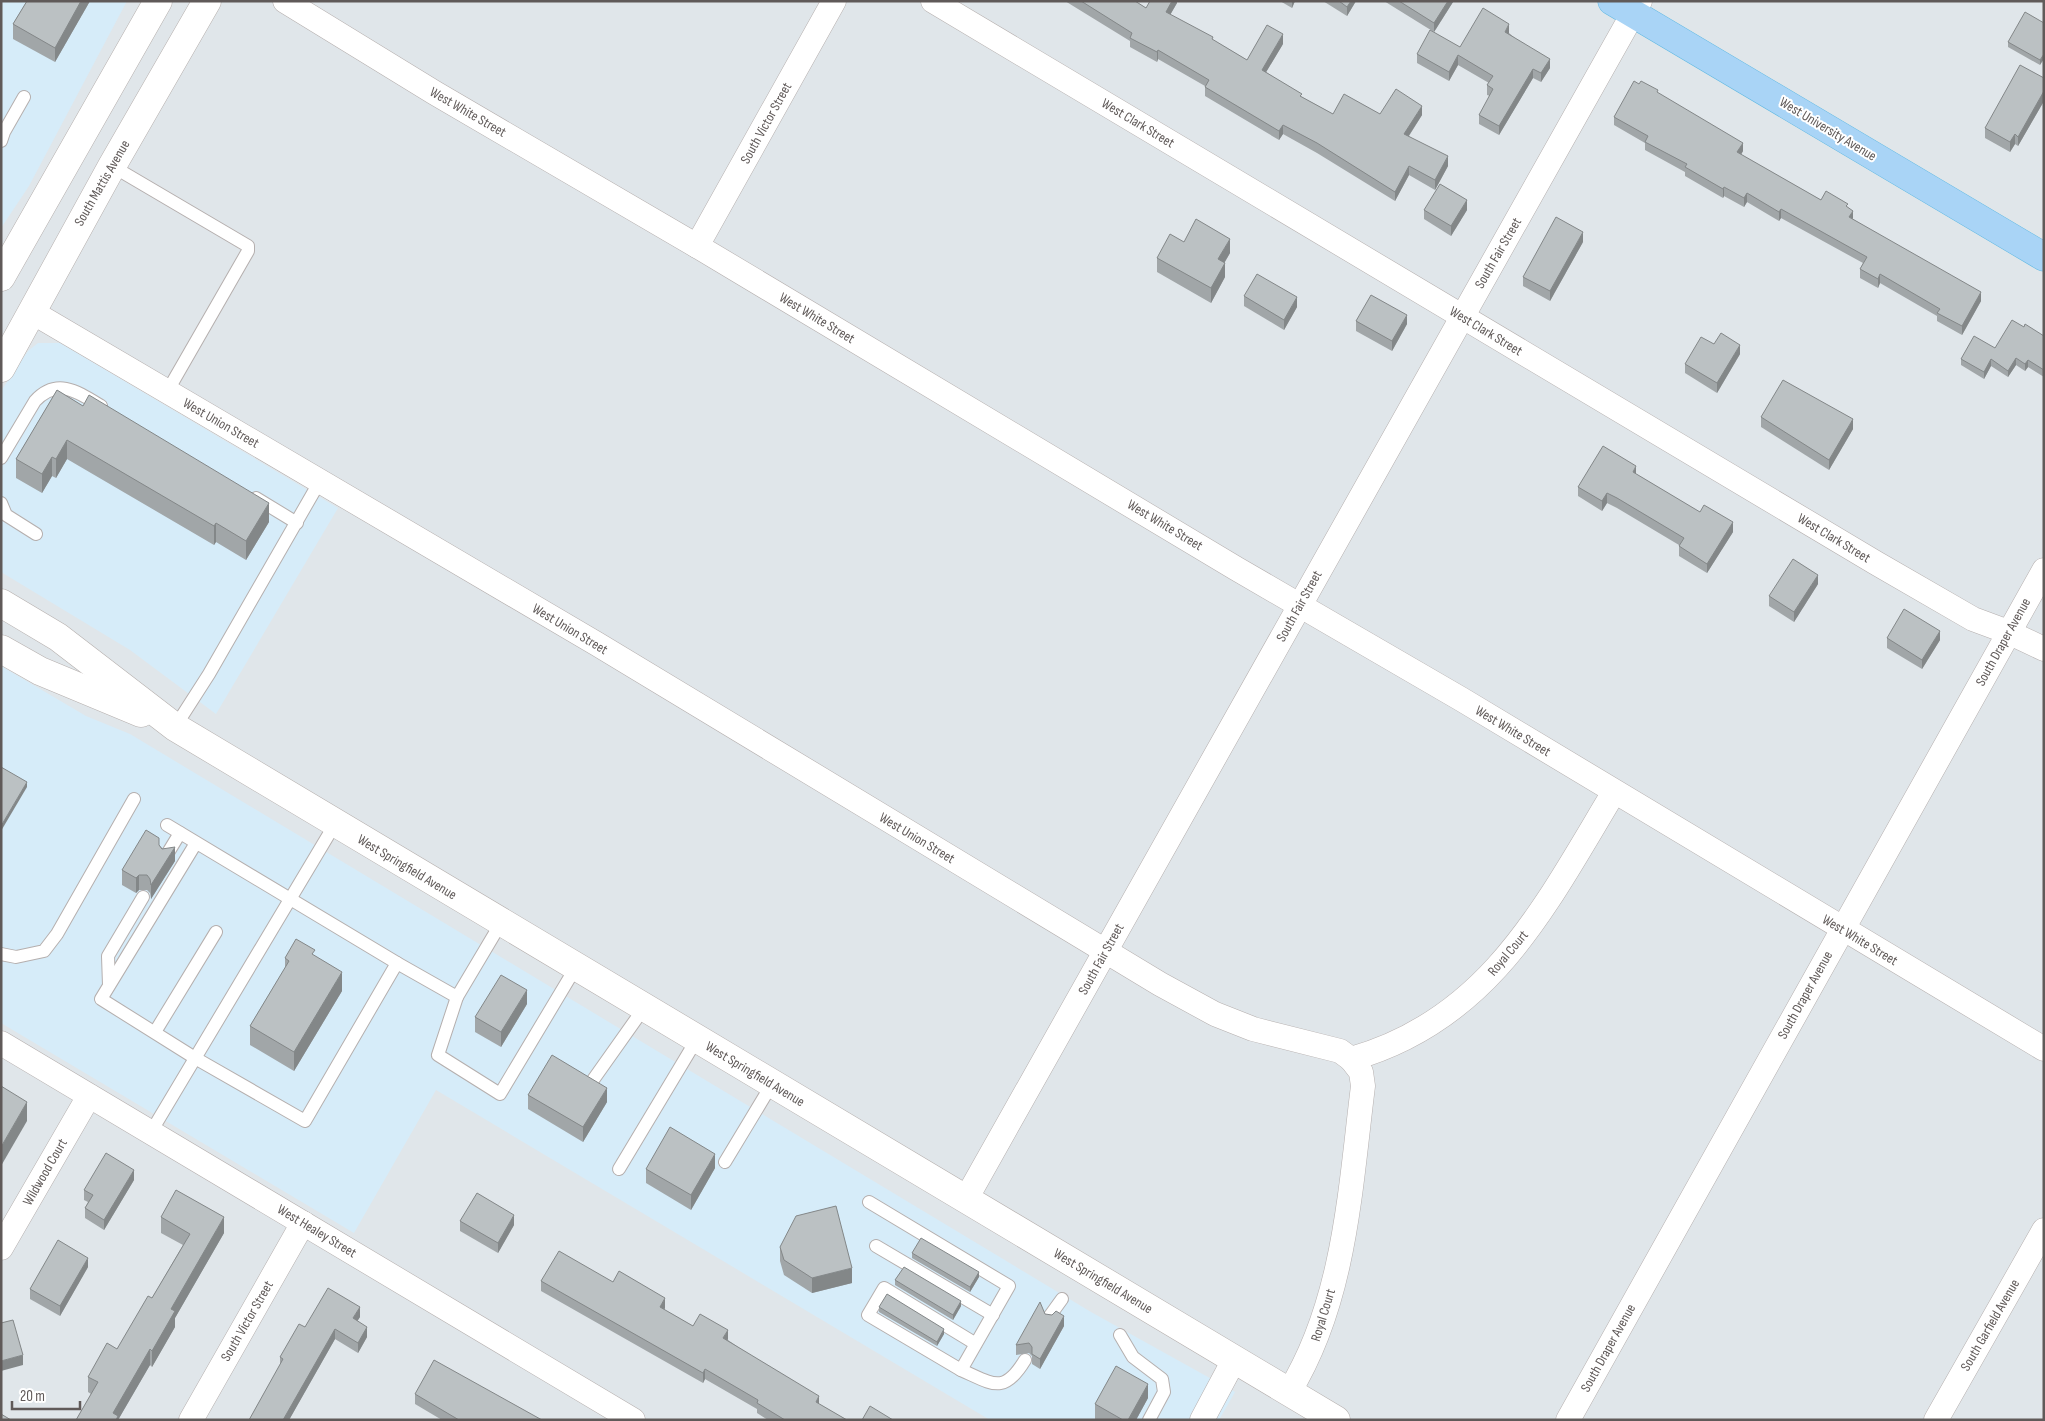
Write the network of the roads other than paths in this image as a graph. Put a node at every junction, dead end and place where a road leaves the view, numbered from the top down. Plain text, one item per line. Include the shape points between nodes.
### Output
1 (158, 1) edge
2 (208, 1) edge
3 (285, 1) edge
4 (834, 1) edge
5 (933, 1) edge
6 (1629, 5) edge
7 (24, 97) dead end
8 (1, 141) edge
9 (112, 166) junction
10 (698, 246) junction
11 (2044, 257) edge
12 (1, 277) edge
13 (32, 312) junction
14 (1462, 316) junction
15 (1, 368) edge
16 (167, 392) junction
17 (109, 410) edge
18 (1, 458) edge
19 (320, 481) junction
20 (246, 492) edge
21 (1, 503) edge
22 (297, 523) junction
23 (36, 534) dead end
24 (2044, 570) edge
25 (1, 603) edge
26 (1300, 606) junction
27 (2008, 632) junction
28 (1, 649) edge
29 (2044, 649) edge
30 (175, 727) junction
31 (1614, 792) junction
32 (134, 799) dead end
33 (166, 824) dead end
34 (335, 824) junction
35 (180, 833) junction
36 (196, 843) junction
37 (166, 856) edge
38 (143, 897) dead end
39 (290, 899) junction
40 (501, 922) junction
41 (1842, 929) junction
42 (216, 932) dead end
43 (1106, 951) junction
44 (1, 954) edge
45 (397, 963) junction
46 (576, 967) junction
47 (110, 985) junction
48 (456, 997) junction
49 (644, 1008) junction
50 (155, 1032) junction
51 (697, 1039) junction
52 (1, 1043) edge
53 (2044, 1049) edge
54 (196, 1058) junction
55 (1350, 1059) junction
56 (594, 1080) edge
57 (772, 1084) junction
58 (90, 1096) junction
59 (151, 1132) junction
60 (724, 1162) dead end
61 (619, 1169) dead end
62 (966, 1199) junction
63 (869, 1202) dead end
64 (303, 1222) junction
65 (2044, 1230) edge
66 (876, 1246) dead end
67 (1, 1248) edge
68 (1062, 1299) dead end
69 (993, 1315) junction
70 (1049, 1317) edge
71 (1120, 1335) dead end
72 (976, 1344) junction
73 (1025, 1360) dead end
74 (1234, 1360) junction
75 (961, 1370) junction
76 (1289, 1392) junction
77 (191, 1420) edge
78 (633, 1420) edge
79 (1149, 1420) edge
80 (1202, 1420) edge
81 (1336, 1420) edge
82 (1568, 1420) edge
83 (1936, 1420) edge

1 - 12 main road
2 - 9 main road, South Mattis Avenue
3 - 10 street, West White Street via 435,93
4 - 10 street, South Victor Street
5 - 14 street, West Clark Street
6 - 11 main road, West University Avenue
6 - 14 street, South Fair Street
7 - 8 lane
9 - 13 main road, South Mattis Avenue
9 - 16 lane via 248,246
10 - 26 street, West White Street
13 - 15 main road, South Mattis Avenue
13 - 16 street, West Union Street
14 - 26 street, South Fair Street
14 - 27 street, West Clark Street via 1876,563 1973,619
16 - 19 street, West Union Street
17 - 18 lane via 66,388 42,393
19 - 22 lane
19 - 43 street, West Union Street
20 - 22 lane
21 - 23 lane via 6,515
22 - 30 lane
24 - 27 street, South Draper Avenue
25 - 30 main road, West Springfield Avenue via 58,637
26 - 31 street, West White Street
26 - 43 street, South Fair Street
27 - 29 street, West Clark Street
27 - 41 street, South Draper Avenue
28 - 30 main road, West Springfield Avenue via 40,671
30 - 34 main road, West Springfield Avenue
31 - 41 street, West White Street
31 - 55 street, Royal Court via 1518,945 1492,974 1429,1025 1399,1042
32 - 44 lane via 57,934 44,951 16,957
33 - 35 lane
34 - 39 lane
34 - 40 main road, West Springfield Avenue
35 - 36 lane
35 - 37 lane
36 - 39 lane
36 - 47 lane
38 - 47 lane via 108,956
39 - 45 lane
39 - 54 lane
40 - 46 main road, West Springfield Avenue
40 - 48 lane
41 - 53 street, West White Street
41 - 82 street, South Draper Avenue
42 - 50 lane
43 - 55 street via 1215,1014 1253,1028 1340,1051
43 - 62 street, South Fair Street
45 - 48 lane
45 - 54 lane via 304,1121
46 - 48 lane via 500,1094 438,1054
46 - 49 main road, West Springfield Avenue
47 - 50 lane via 102,999
49 - 51 main road, West Springfield Avenue
49 - 56 lane
50 - 54 lane
51 - 57 main road, West Springfield Avenue
51 - 61 lane
52 - 58 street, West Healey Street
54 - 59 lane
55 - 76 street, Royal Court via 1361,1072 1363,1086 1346,1225 1316,1341
57 - 60 lane
57 - 62 main road, West Springfield Avenue
58 - 59 street, West Healey Street
58 - 67 street, Wildwood Court
59 - 64 street, West Healey Street
62 - 74 main road, West Springfield Avenue
63 - 69 lane via 1009,1286
64 - 77 street, South Victor Street
64 - 78 street, West Healey Street
65 - 83 street, South Garfield Avenue
66 - 69 lane
68 - 70 lane
69 - 72 lane
71 - 79 lane via 1133,1357 1162,1379 1164,1392
72 - 75 lane
72 - 75 lane via 884,1288 868,1315
73 - 75 lane via 1015,1376 1005,1383 989,1382
74 - 76 main road, West Springfield Avenue
74 - 80 street
76 - 81 main road, West Springfield Avenue

